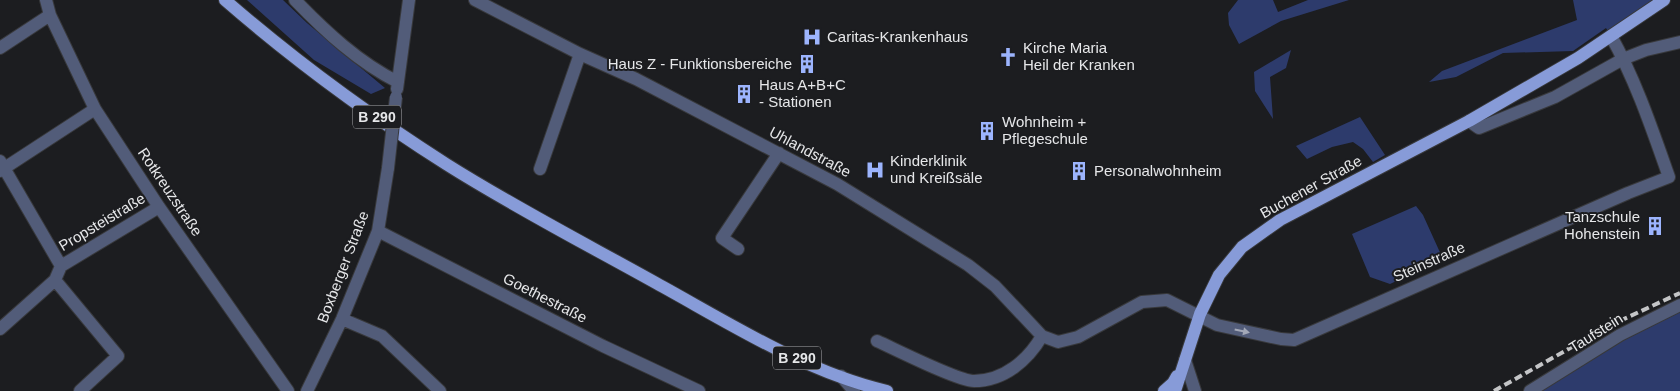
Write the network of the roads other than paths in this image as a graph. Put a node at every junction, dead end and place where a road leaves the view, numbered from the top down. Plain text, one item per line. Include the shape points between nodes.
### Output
1 (46, 0) edge
2 (225, 0) edge
3 (296, 0) edge
4 (408, 0) edge
5 (475, 0) edge
6 (1664, 0) edge
7 (50, 15) junction
8 (1611, 36) junction
9 (1680, 42) edge
10 (0, 48) edge
11 (580, 54) junction
12 (1624, 59) junction
13 (398, 82) junction
14 (95, 109) junction
15 (1468, 121) junction
16 (779, 153) junction
17 (1, 167) edge
18 (540, 169) dead end
19 (159, 207) junction
20 (378, 231) junction
21 (738, 249) dead end
22 (61, 266) junction
23 (55, 280) junction
24 (1680, 305) edge
25 (1200, 314) junction
26 (342, 319) junction
27 (0, 329) edge
28 (1042, 336) junction
29 (877, 341) dead end
30 (1185, 362) junction
31 (841, 376) junction
32 (80, 391) edge
33 (288, 391) edge
34 (307, 391) edge
35 (440, 391) edge
36 (699, 391) edge
37 (854, 391) edge
38 (887, 391) edge
39 (1164, 391) edge
40 (1175, 391) edge
41 (1195, 391) edge
42 (1530, 391) edge

1 - 7 street, Rotkreuzstraße
2 - 31 main road, B 290 via 338,90 447,164 738,328 805,362
3 - 13 street via 376,71
4 - 13 street, Boxberger Straße
5 - 11 street, Uhlandstraße
6 - 8 main road, Buchener Straße
7 - 10 street
7 - 14 street, Rotkreuzstraße
8 - 12 street
8 - 15 main road, Buchener Straße
9 - 12 street
11 - 16 street, Uhlandstraße via 636,79
11 - 18 street
12 - 15 street via 1556,97 1479,128
25 -> 12 street, Steinstraße via 1217,324 1294,340 1669,177
13 - 20 street, Boxberger Straße, bridge
14 - 17 street
14 - 19 street, Rotkreuzstraße
15 - 25 main road, Buchener Straße via 1280,220 1242,246 1219,275
16 - 21 street via 722,238
16 - 28 street, Uhlandstraße via 837,184 968,265 995,286
17 - 22 street
19 - 22 street, Propsteistraße
19 - 33 street, Rotkreuzstraße
20 - 26 street, Boxberger Straße
20 - 36 street, Goethestraße via 602,346
22 - 23 street, Propsteistraße
23 - 27 street, Propsteistraße
23 - 32 street via 118,356
24 - 42 street, Taufstein via 1620,335
25 - 28 street via 1166,300 1142,302 1078,337 1058,342
25 - 30 main road, Buchener Straße
26 - 34 street, Boxberger Straße
26 - 35 street via 382,336
28 - 29 street via 1033,353 1019,365 995,376 973,381
30 - 39 main road via 1173,383
30 - 40 main road, Buchener Straße
30 - 41 street
31 - 37 street
31 - 38 main road, B 290

